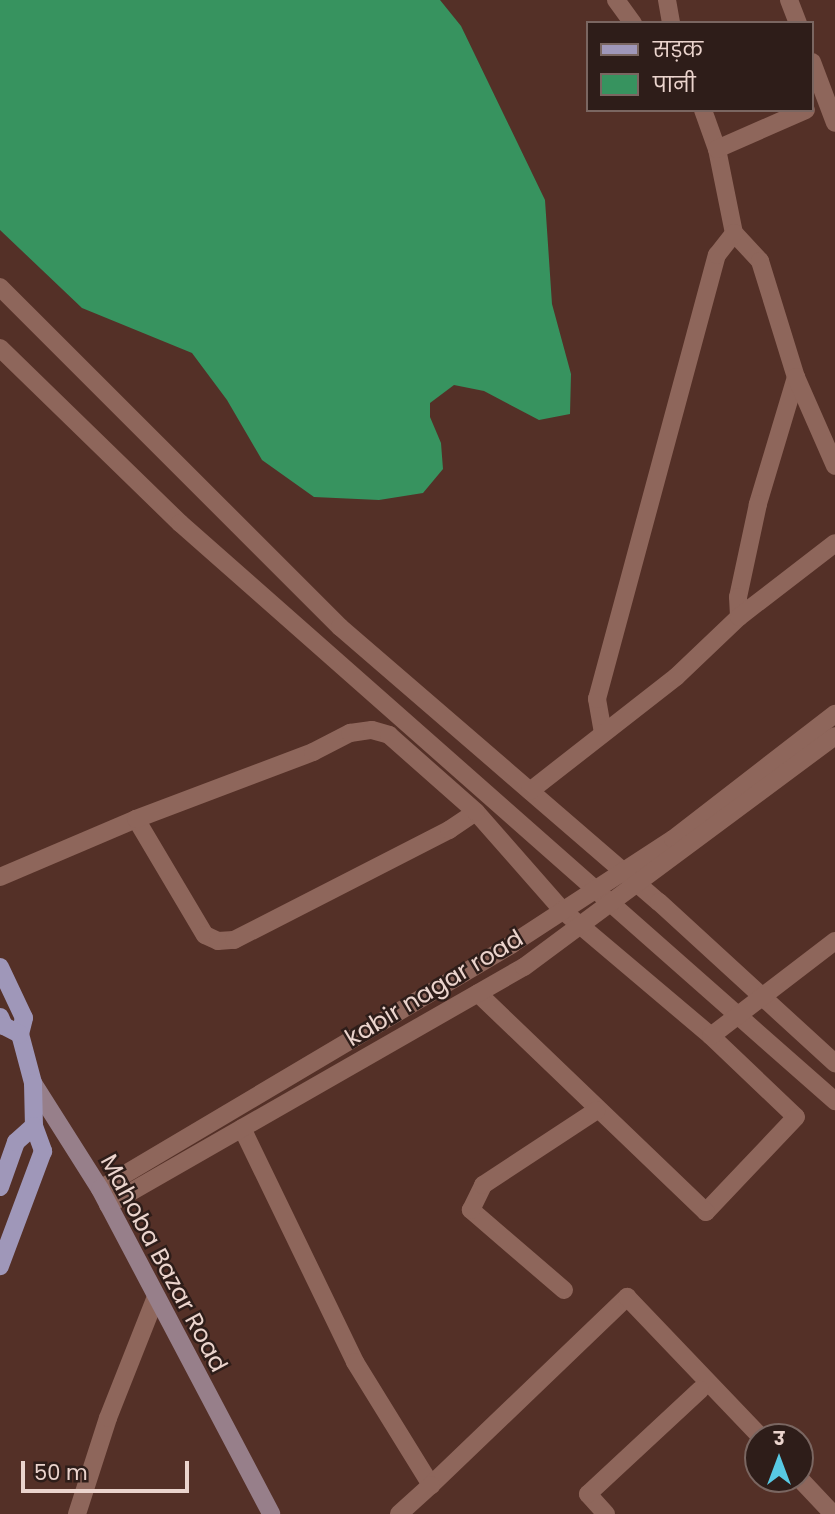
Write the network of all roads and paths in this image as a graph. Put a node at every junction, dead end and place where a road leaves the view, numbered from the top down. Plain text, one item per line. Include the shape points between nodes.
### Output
1 (617, 0) edge
2 (667, 0) edge
3 (789, 0) edge
4 (632, 21) edge
5 (671, 21) edge
6 (797, 21) edge
7 (814, 68) edge
8 (825, 102) edge
9 (704, 112) edge
10 (801, 112) edge
11 (835, 123) edge
12 (717, 149) junction
13 (734, 233) junction
14 (0, 287) edge
15 (0, 348) edge
16 (796, 376) junction
17 (835, 466) edge
18 (835, 543) edge
19 (739, 617) junction
20 (835, 714) edge
21 (603, 733) junction
22 (835, 736) edge
23 (530, 791) junction
24 (477, 812) junction
25 (136, 820) junction
26 (622, 871) junction
27 (0, 877) edge
28 (637, 883) junction
29 (593, 890) junction
30 (609, 904) junction
31 (562, 910) junction
32 (579, 924) junction
33 (835, 941) edge
34 (0, 967) edge
35 (478, 993) junction
36 (762, 996) junction
37 (736, 1016) junction
38 (0, 1017) edge
39 (20, 1034) junction
40 (710, 1036) junction
41 (835, 1063) edge
42 (33, 1083) junction
43 (835, 1101) edge
44 (597, 1110) junction
45 (34, 1126) junction
46 (242, 1128) junction
47 (0, 1187) edge
48 (104, 1197) junction
49 (0, 1266) edge
50 (564, 1290) dead end
51 (156, 1297) junction
52 (700, 1390) dead end
53 (748, 1423) edge
54 (431, 1485) junction
55 (813, 1493) edge
56 (77, 1514) edge
57 (271, 1514) edge
58 (399, 1514) edge
59 (606, 1514) edge
60 (833, 1514) edge

1 - 4 street
2 - 5 street
3 - 6 street
7 - 8 street
8 - 11 street
9 - 12 street
10 - 12 street
12 - 13 street
13 - 16 street via 760,261
13 - 21 street via 717,255 597,699
14 - 23 street via 340,627
15 - 29 street via 180,523
16 - 17 street
16 - 19 street via 758,504 738,597
18 - 19 street
19 - 21 street via 676,677
20 - 26 street via 673,839
21 - 23 street
22 - 28 street, kabir nagar road
23 - 26 street
24 - 25 street via 389,736 372,730 350,733 313,752
24 - 25 street via 234,940 218,941 205,935
24 - 31 street
25 - 27 street
26 - 28 street
26 - 29 street
28 - 30 street, kabir nagar road
28 - 36 street
29 - 30 street
29 - 31 street
30 - 32 street, kabir nagar road
30 - 37 street
31 - 32 street
31 - 48 street
32 - 35 street, kabir nagar road via 524,967
32 - 40 street
33 - 36 street
34 - 39 main road, Mahoba Bazar Road via 24,1018
35 - 44 street
35 - 46 street, kabir nagar road
36 - 37 street
36 - 41 street
37 - 40 street
37 - 43 street
38 - 39 main road via 4,1026
39 - 42 main road, Mahoba Bazar Road
40 - 44 street via 796,1117 706,1212
42 - 45 main road
42 - 48 street, Mahoba Bazar Road
44 - 50 street via 483,1185 471,1210
45 - 47 main road via 16,1142
45 - 49 main road via 43,1151
46 - 48 street, kabir nagar road
46 - 54 street via 355,1362
48 - 51 street, Mahoba Bazar Road
51 - 56 street via 108,1418
51 - 57 street, Mahoba Bazar Road
52 - 59 street via 588,1494
53 - 54 street via 627,1297
54 - 58 street
55 - 60 street

